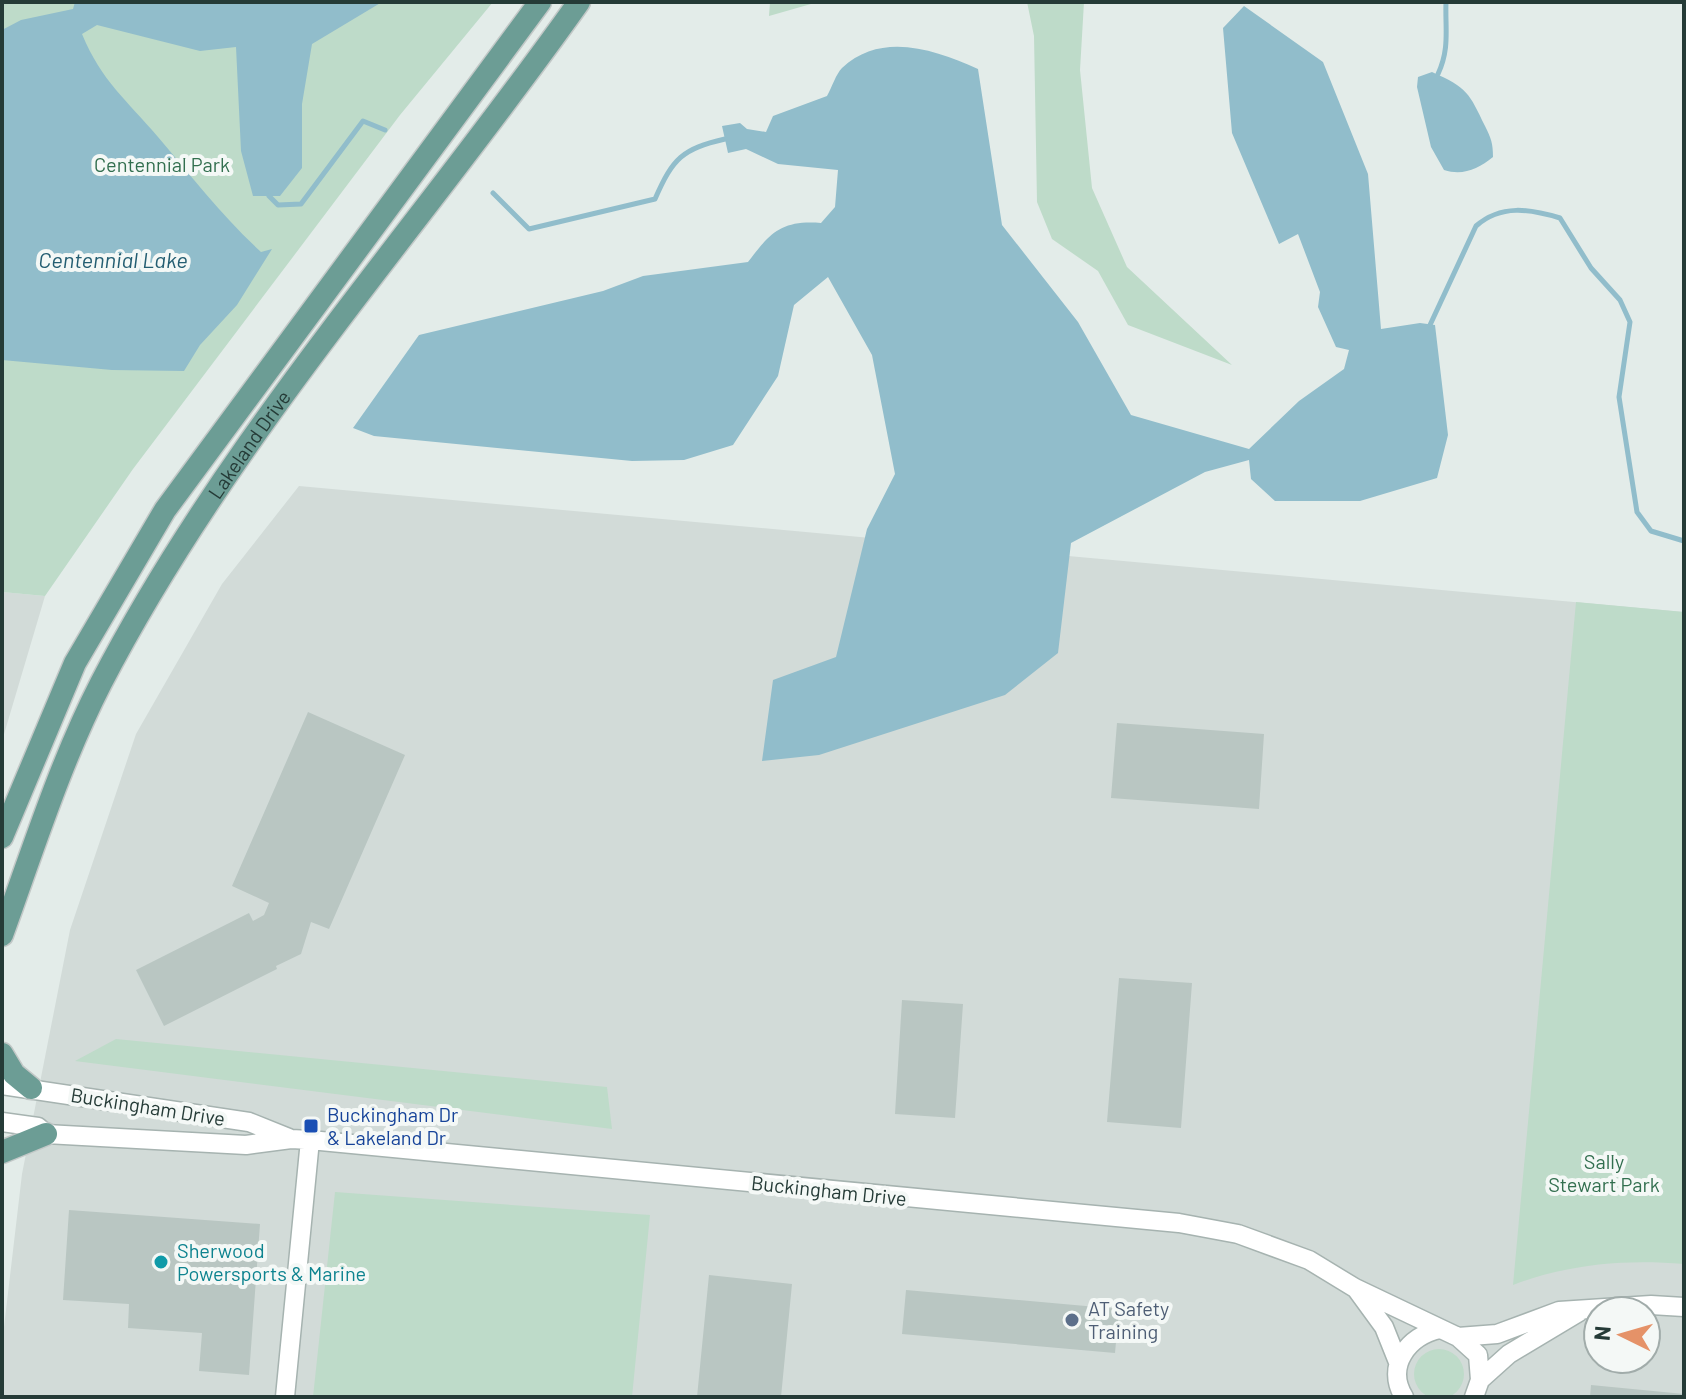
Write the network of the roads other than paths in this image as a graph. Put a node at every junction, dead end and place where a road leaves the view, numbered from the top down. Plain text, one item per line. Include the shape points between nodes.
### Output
1 (540, 2) edge
2 (579, 2) edge
3 (2, 837) edge
4 (2, 935) edge
5 (2, 1054) edge
6 (2, 1085) edge
7 (31, 1088) junction
8 (2, 1122) edge
9 (46, 1134) junction
10 (301, 1140) junction
11 (2, 1152) edge
12 (1355, 1288) junction
13 (1684, 1307) edge
14 (1579, 1312) junction
15 (1440, 1329) junction
16 (1458, 1337) junction
17 (1398, 1362) junction
18 (1477, 1388) edge
19 (285, 1397) edge
20 (1404, 1397) edge

1 - 3 main road, Lakeland Drive via 165,510 75,663
2 - 4 main road, Lakeland Drive via 255,437 187,537 101,682 67,755
5 - 7 main road
6 - 7 street, Buckingham Drive
7 - 10 street, Buckingham Drive via 249,1122
8 - 9 street, Buckingham Drive via 38,1127
9 - 10 street, Buckingham Drive via 246,1145
9 - 11 main road
10 - 12 street, Buckingham Drive via 1179,1223 1252,1239 1309,1260
10 - 19 street
12 - 15 street, Buckingham Drive
12 - 17 street, Buckingham Drive via 1384,1327
13 - 14 street
14 - 16 street via 1559,1311 1497,1334
14 - 18 street via 1509,1354
15 - 16 street, Buckingham Drive
15 - 17 street via 1417,1337
16 - 18 street via 1478,1355
17 - 20 street, Buckingham Drive via 1397,1383

